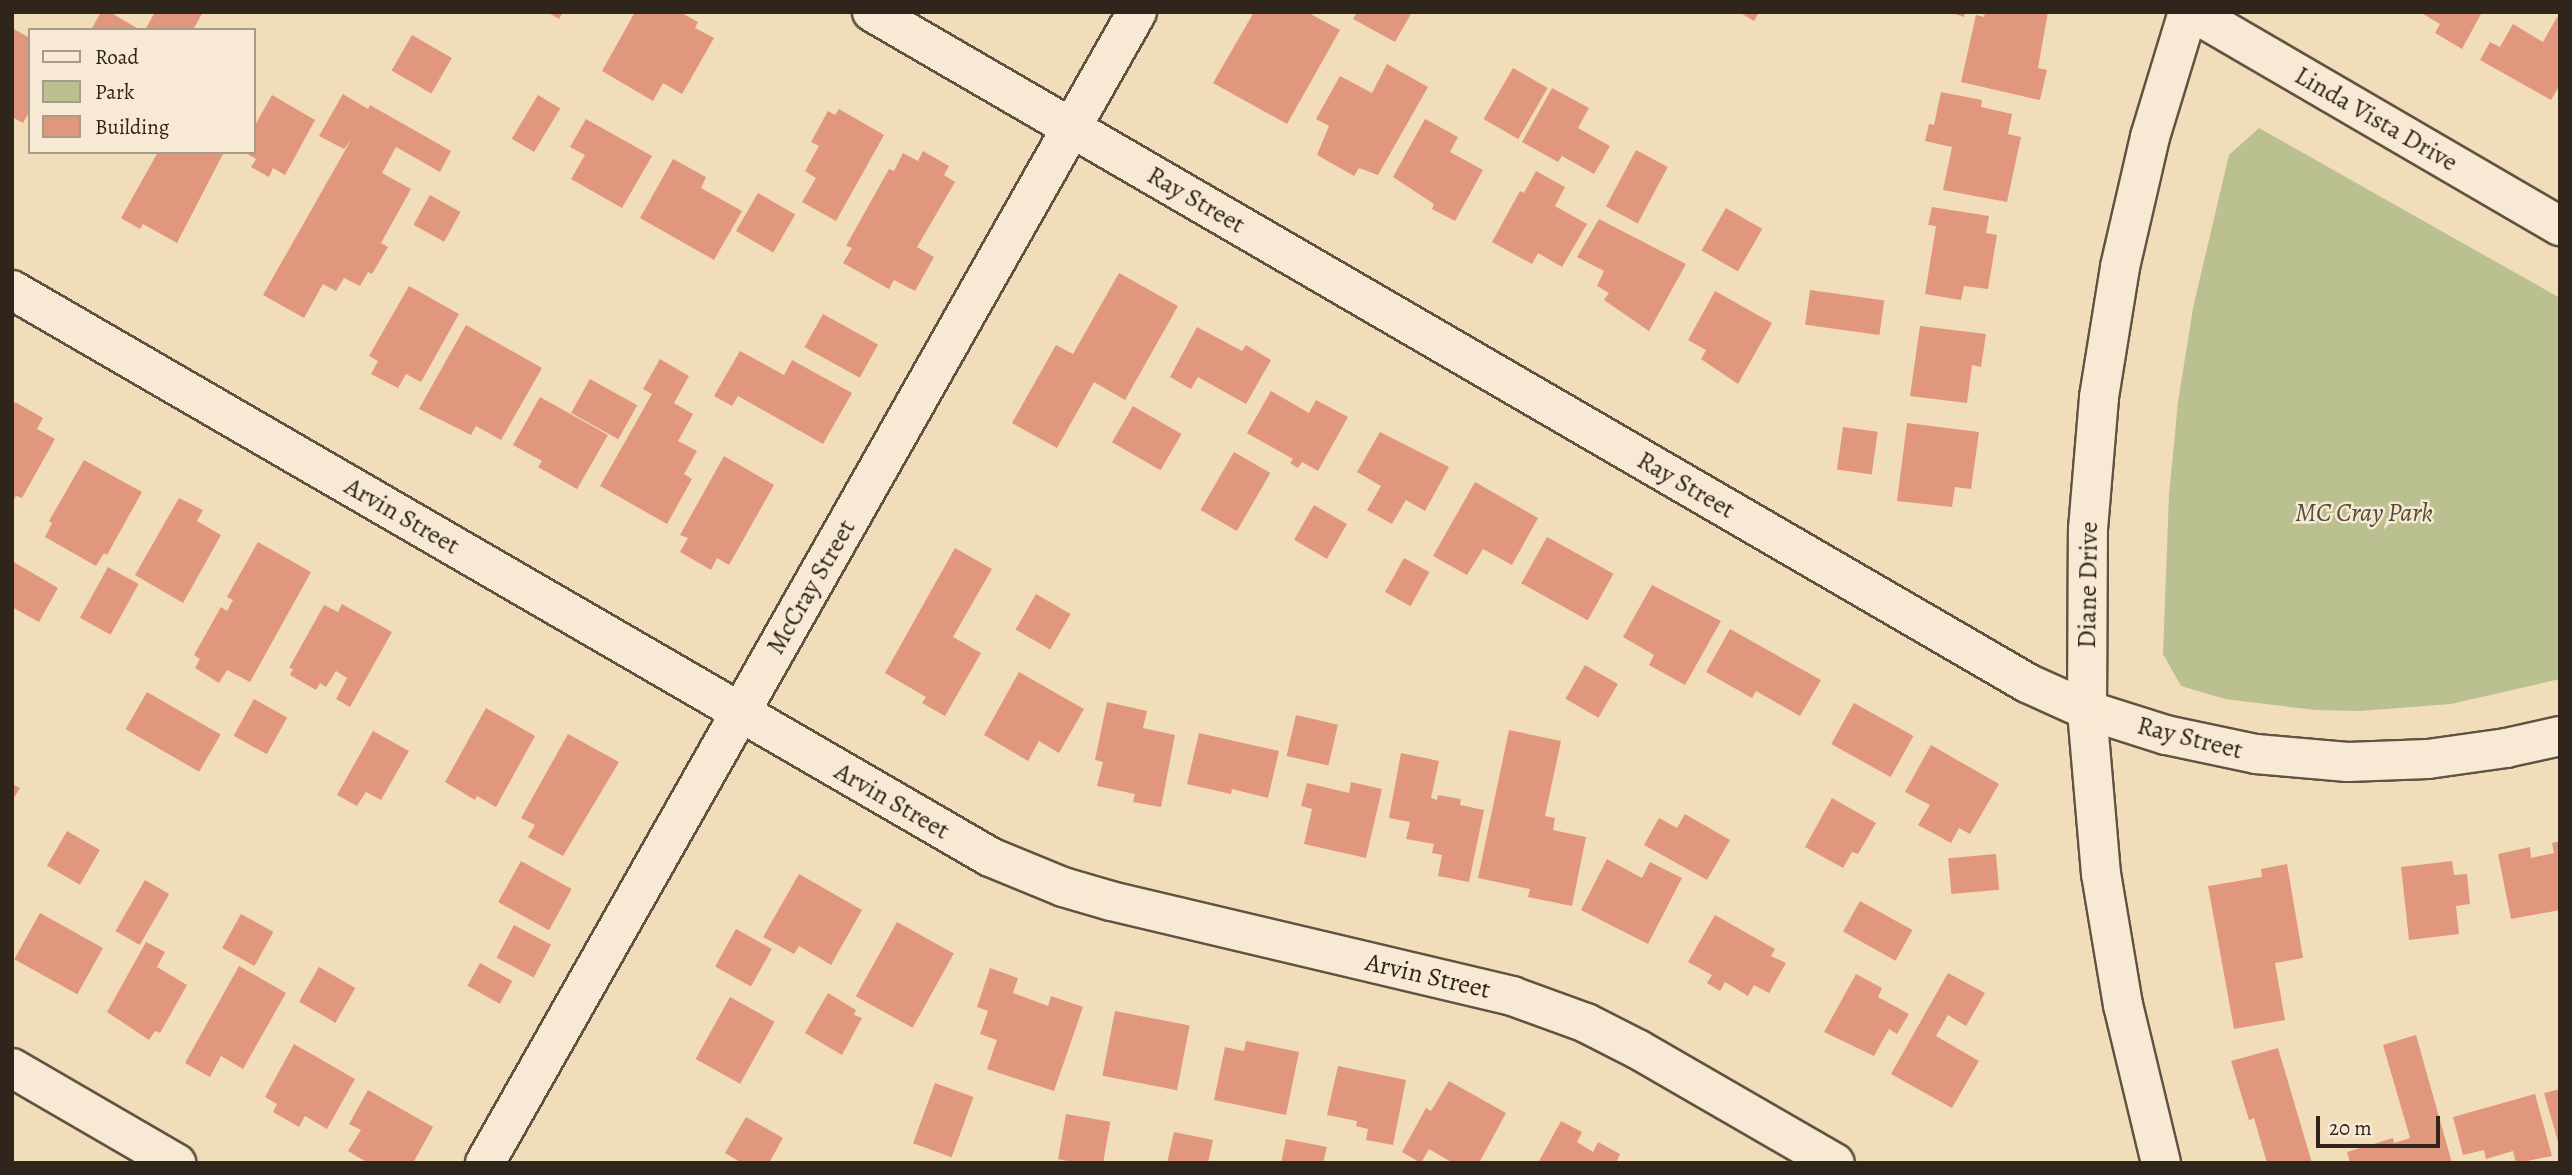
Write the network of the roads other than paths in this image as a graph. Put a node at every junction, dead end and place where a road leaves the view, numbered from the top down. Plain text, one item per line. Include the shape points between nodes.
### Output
1 (872, 12) edge
2 (1137, 12) edge
3 (2190, 12) edge
4 (1071, 128) junction
5 (2560, 226) edge
6 (12, 290) edge
7 (2087, 710) junction
8 (740, 713) junction
9 (2560, 736) edge
10 (12, 1068) edge
11 (176, 1163) edge
12 (485, 1163) edge
13 (1835, 1163) edge
14 (2161, 1163) edge

1 - 4 street, Ray Street
2 - 4 street, McCray Street
3 - 5 street, Linda Vista Drive
3 - 7 street, Diane Drive via 2144,163 2120,267 2099,397 2088,528
4 - 7 street, Ray Street via 2027,683
4 - 8 street, McCray Street
6 - 8 street, Arvin Street
7 - 9 street, Ray Street via 2166,735 2256,754 2348,762 2428,759
7 - 14 street, Diane Drive via 2101,874 2123,1005
8 - 12 street, McCray Street
8 - 13 street, Arvin Street via 990,858 1111,901 1512,996 1597,1028
10 - 11 street

